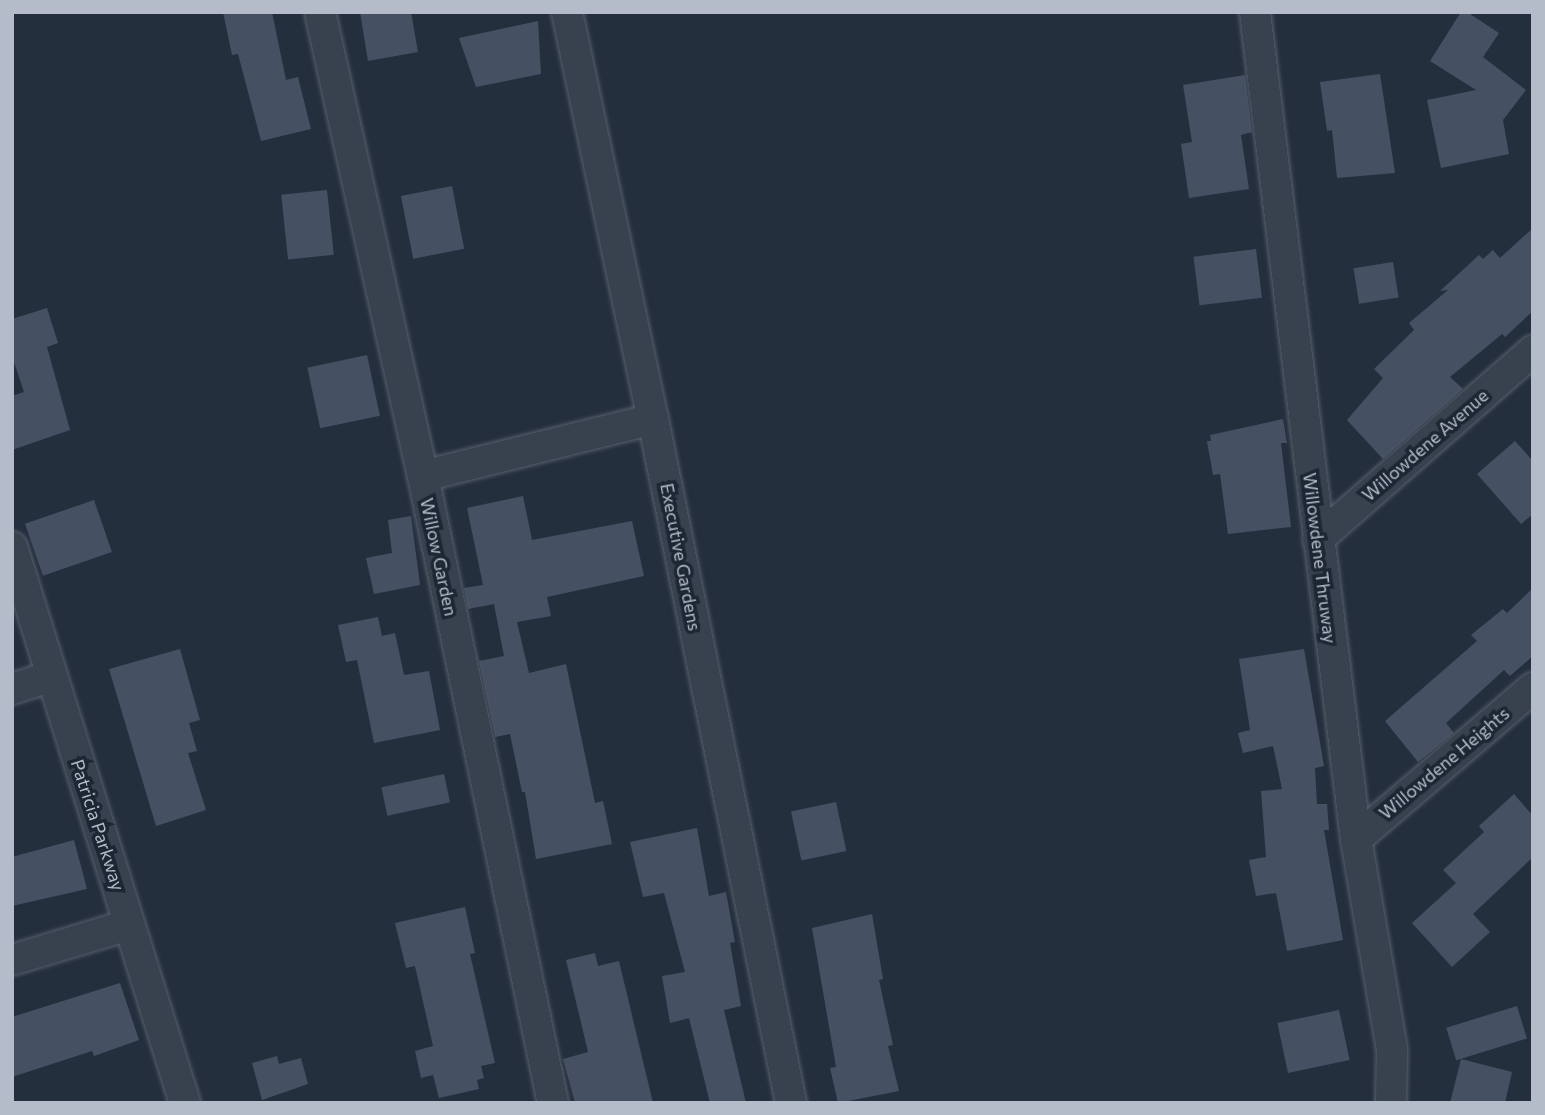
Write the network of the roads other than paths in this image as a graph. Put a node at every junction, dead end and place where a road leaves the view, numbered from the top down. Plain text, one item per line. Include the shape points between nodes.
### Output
1 (320, 12) edge
2 (567, 12) edge
3 (1255, 12) edge
4 (1533, 351) edge
5 (653, 419) junction
6 (423, 477) junction
7 (1318, 539) junction
8 (12, 547) edge
9 (50, 677) junction
10 (1533, 688) edge
11 (12, 689) edge
12 (1356, 839) junction
13 (129, 925) junction
14 (12, 960) edge
15 (185, 1103) edge
16 (553, 1103) edge
17 (791, 1103) edge
18 (1391, 1103) edge

1 - 6 street, Willow Garden
2 - 5 street, Executive Gardens
3 - 7 street, Willowdene Thruway
4 - 7 street, Willowdene Avenue
5 - 6 street
5 - 17 street, Executive Gardens
6 - 16 street, Willow Garden
7 - 12 street, Willowdene Thruway
8 - 9 street, Patricia Parkway
9 - 11 street
9 - 13 street, Patricia Parkway
10 - 12 street, Willowdene Heights
12 - 18 street, Willowdene Thruway via 1392,1050
13 - 14 street
13 - 15 street, Patricia Parkway

